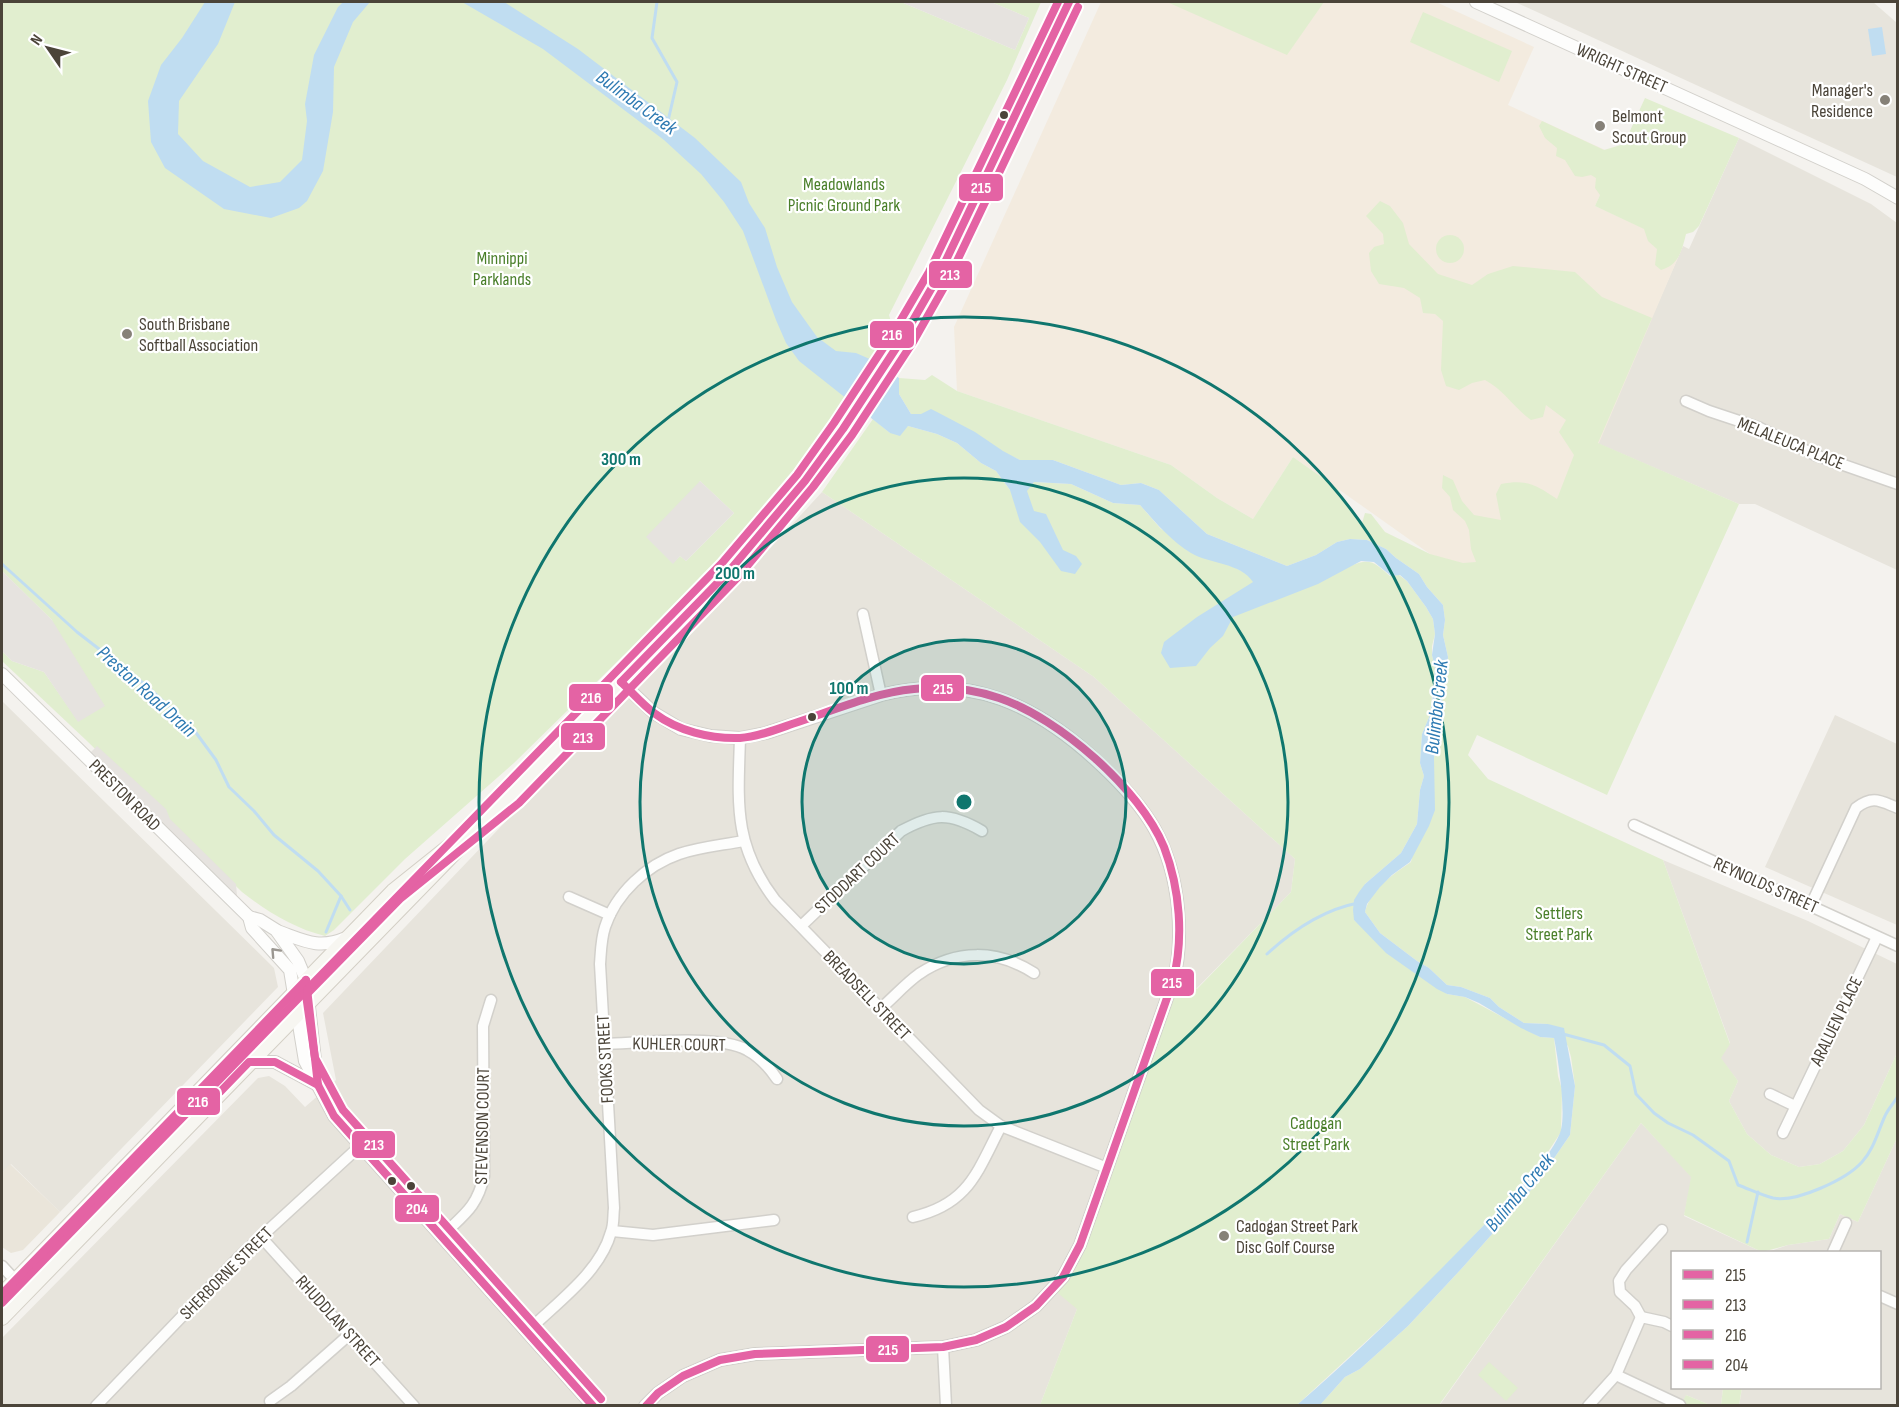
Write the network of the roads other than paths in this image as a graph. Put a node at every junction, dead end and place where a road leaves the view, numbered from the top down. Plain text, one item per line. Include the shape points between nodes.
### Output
1 (1069, 2) edge
2 (1476, 2) edge
3 (1898, 198) edge
4 (1686, 401) dead end
5 (1898, 484) edge
6 (863, 614) dead end
7 (2, 674) edge
8 (621, 682) junction
9 (881, 695) junction
10 (740, 738) junction
11 (511, 796) junction
12 (1898, 808) edge
13 (1634, 825) dead end
14 (982, 831) dead end
15 (743, 841) junction
16 (569, 897) dead end
17 (1811, 905) junction
18 (610, 915) junction
19 (249, 917) junction
20 (801, 926) junction
21 (276, 930) junction
22 (1877, 936) junction
23 (348, 937) junction
24 (1898, 946) edge
25 (1034, 973) dead end
26 (306, 980) junction
27 (295, 991) junction
28 (491, 1000) dead end
29 (308, 1002) junction
30 (880, 1009) junction
31 (298, 1012) junction
32 (604, 1044) junction
33 (249, 1062) junction
34 (777, 1079) dead end
35 (318, 1085) junction
36 (1770, 1094) dead end
37 (1795, 1106) junction
38 (1001, 1126) junction
39 (1783, 1132) dead end
40 (360, 1146) junction
41 (1107, 1168) junction
42 (913, 1217) dead end
43 (774, 1220) dead end
44 (1846, 1222) dead end
45 (1662, 1230) dead end
46 (612, 1231) junction
47 (261, 1237) junction
48 (441, 1237) junction
49 (1833, 1251) edge
50 (2, 1266) edge
51 (15, 1280) junction
52 (2, 1294) edge
53 (1881, 1296) edge
54 (1898, 1304) edge
55 (1641, 1317) junction
56 (2, 1318) edge
57 (1671, 1326) edge
58 (527, 1332) junction
59 (350, 1334) junction
60 (943, 1347) junction
61 (1616, 1375) junction
62 (270, 1401) dead end
63 (1680, 1405) edge
64 (96, 1406) edge
65 (414, 1406) edge
66 (593, 1406) edge
67 (645, 1406) edge
68 (946, 1406) edge
69 (1588, 1406) edge

1 - 8 main road via 943,267 904,336 843,429 730,570
2 - 3 street, WRIGHT STREET
4 - 5 street, MELALEUCA PLACE via 1760,428 1815,455
6 - 9 street
7 - 19 street, PRESTON ROAD
8 - 10 street via 654,713 681,729
8 - 11 main road
9 - 10 street
9 - 41 street via 921,688 971,691 1039,716 1119,782 1141,807 1160,839 1177,894 1179,950 1173,981
10 - 15 street, BREADSELL STREET
11 - 23 main road via 393,891
11 - 29 main road
12 - 17 street via 1879,800 1866,800 1857,808
13 - 17 street, REYNOLDS STREET
14 - 20 street, STODDART COURT via 952,817 934,816 919,821 901,831
15 - 18 street, FOOKS STREET via 664,860 634,883
15 - 20 street, BREADSELL STREET via 760,880
16 - 18 street
17 - 22 street, REYNOLDS STREET
18 - 32 street, FOOKS STREET via 600,964
19 - 21 street, PRESTON ROAD
27 -> 19 street, PRESTON ROAD via 290,970 252,928
20 - 30 street, BREADSELL STREET
21 - 23 street via 322,945
21 - 26 street, PRESTON ROAD via 296,956
22 - 24 street, REYNOLDS STREET
22 - 37 street, ARALUEN PLACE
23 - 26 main road
25 - 30 street via 1018,962 993,955 969,955 932,966 917,975
26 - 27 main road
26 - 29 street, PRESTON ROAD
27 - 31 street, PRESTON ROAD
27 - 51 main road
28 - 48 street, STEVENSON COURT via 483,1026 484,1176 473,1207
29 - 31 main road
29 - 35 street, PRESTON ROAD
30 - 38 street, BREADSELL STREET via 963,1095
31 - 33 main road
31 - 35 street, PRESTON ROAD via 305,1061
32 - 34 street, KUHLER COURT via 732,1043 764,1062
32 - 46 street, FOOKS STREET
33 - 35 street via 275,1062
33 - 56 main road
35 - 40 street, PRESTON ROAD via 334,1116
36 - 37 street
37 - 39 street, ARALUEN PLACE
38 - 41 street, BREADSELL STREET
38 - 42 street via 965,1191 933,1212
40 - 47 street, SHERBORNE STREET
40 - 48 street, PRESTON ROAD
41 - 60 street via 1080,1245 1053,1289 1006,1327 976,1340
43 - 46 street via 653,1235
44 - 49 street
45 - 55 street via 1619,1281 1620,1292
46 - 58 street, FOOKS STREET via 587,1274
47 - 59 street, RHUDDLAN STREET
47 - 64 street, SHERBORNE STREET
48 - 58 street, PRESTON ROAD
50 - 51 street
51 - 52 main road
53 - 54 street
55 - 57 street
55 - 61 street
58 - 66 street, PRESTON ROAD
59 - 62 street
59 - 65 street, RHUDDLAN STREET
60 - 67 street via 755,1354 720,1360 683,1376
60 - 68 street
61 - 63 street
61 - 69 street

